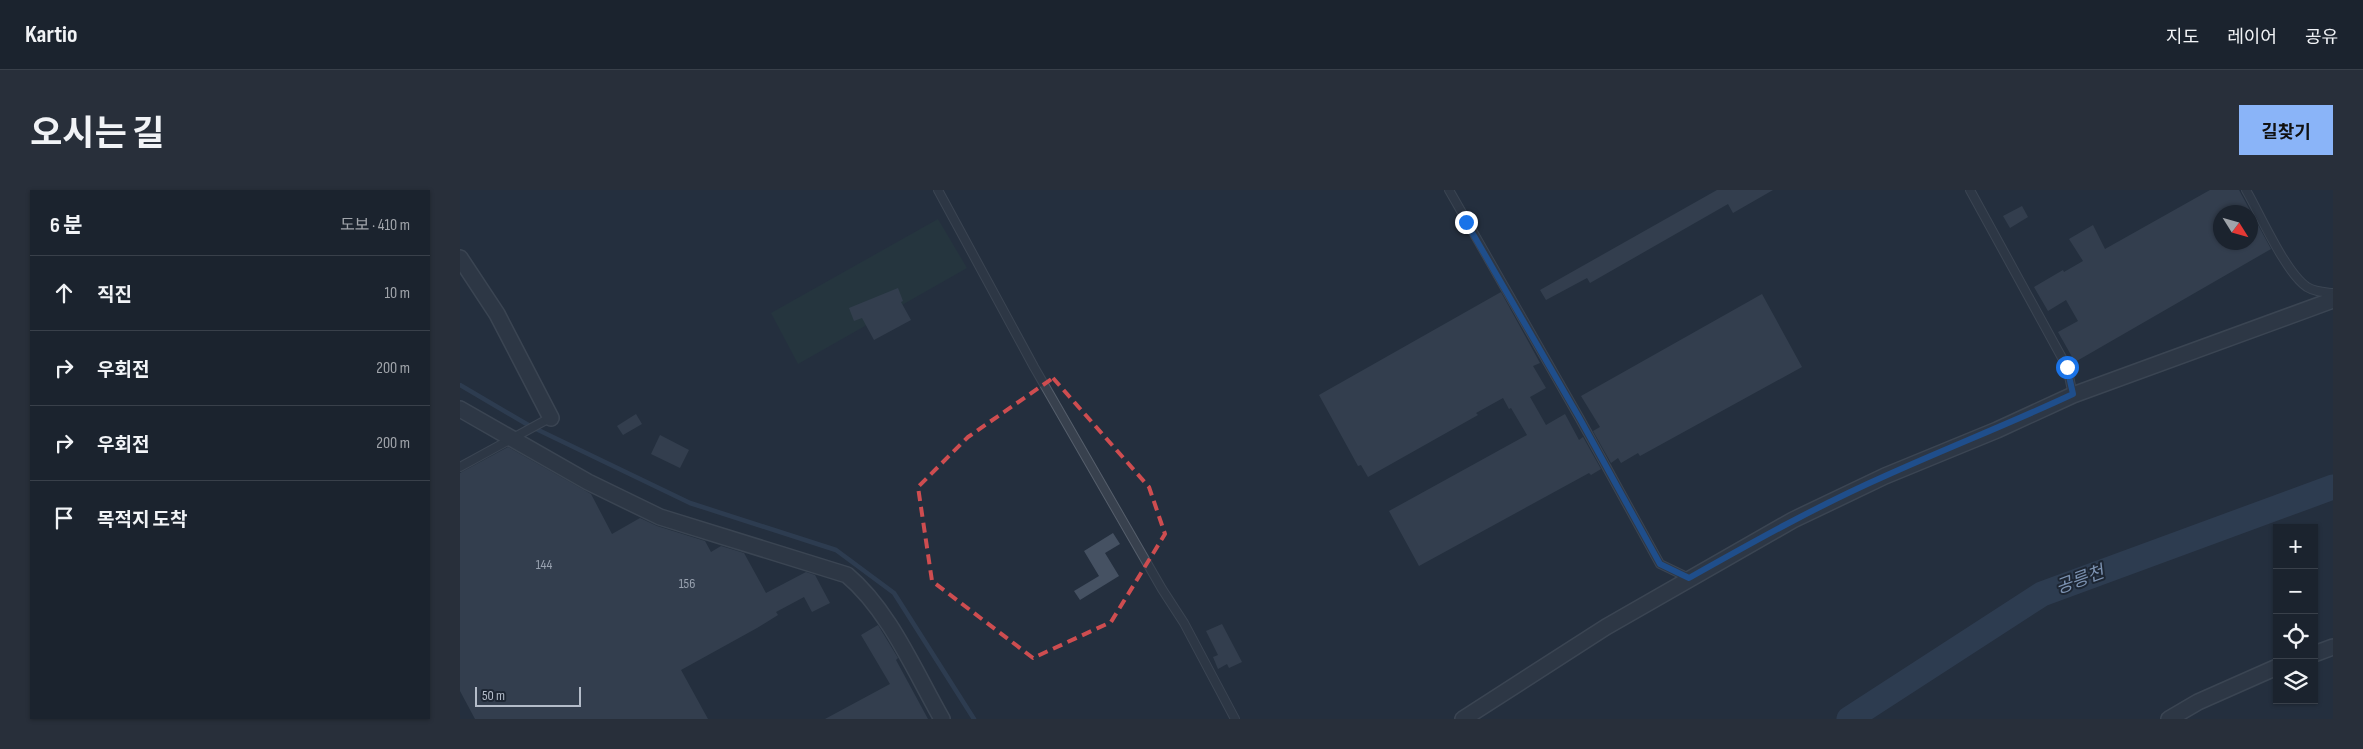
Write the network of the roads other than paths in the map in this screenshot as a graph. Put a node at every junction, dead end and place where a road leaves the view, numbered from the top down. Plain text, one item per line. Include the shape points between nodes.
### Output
1 (938, 190) edge
2 (1449, 190) edge
3 (1970, 190) edge
4 (2246, 190) edge
5 (460, 258) edge
6 (2333, 293) edge
7 (2333, 300) edge
8 (2073, 394) junction
9 (460, 409) edge
10 (549, 419) joint
11 (517, 436) junction
12 (460, 467) edge
13 (1689, 578) junction
14 (2333, 647) edge
15 (2318, 653) edge
16 (2273, 669) edge
17 (942, 719) edge
18 (1235, 719) edge
19 (1463, 719) edge
20 (2169, 719) edge

1 - 18 lane via 1034,367 1184,624
2 - 13 lane via 1660,564
3 - 8 lane via 2067,367
4 - 6 lane via 2300,281 2317,292
5 - 10 street via 497,314
7 - 8 street
8 - 13 street via 1793,520
9 - 11 street
10 - 11 lane
11 - 12 lane
11 - 17 street via 588,482 660,518 847,575 864,589 888,625
13 - 19 street via 1606,626
14 - 15 street
16 - 20 street via 2198,702

